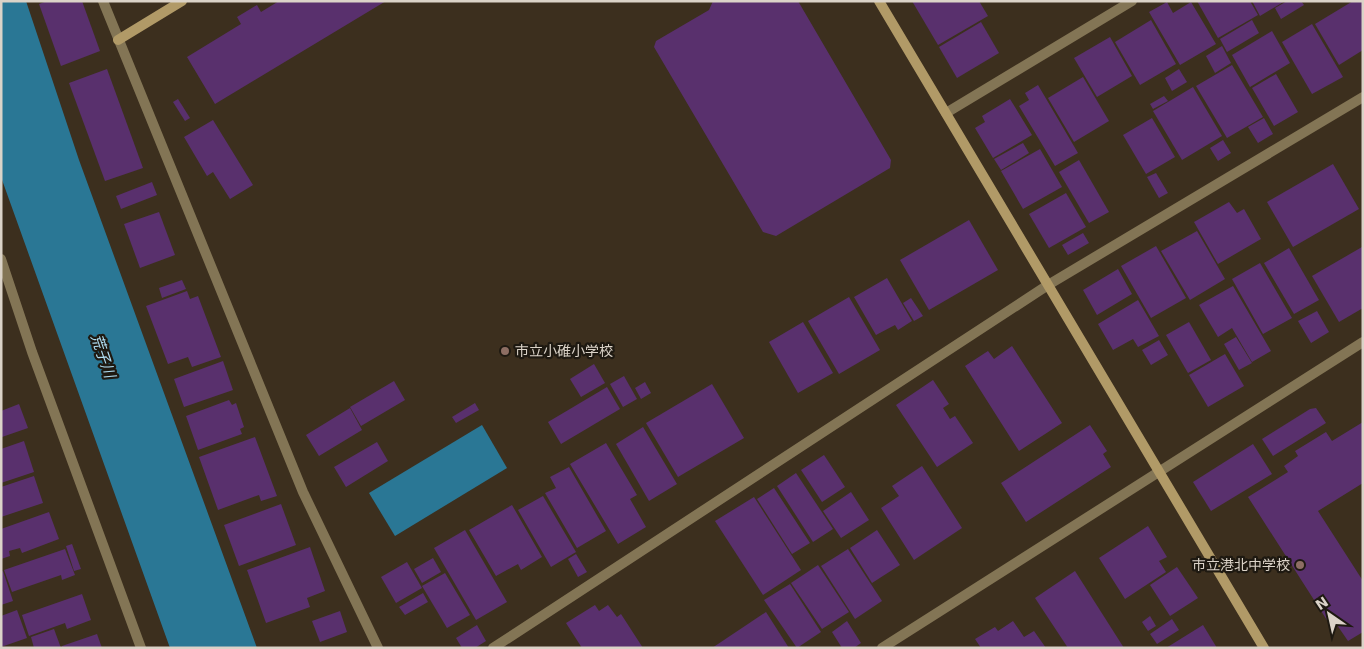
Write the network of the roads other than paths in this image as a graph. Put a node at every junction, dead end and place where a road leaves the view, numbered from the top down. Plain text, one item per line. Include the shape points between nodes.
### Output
1 (103, 1) edge
2 (182, 1) edge
3 (879, 1) edge
4 (1132, 1) edge
5 (118, 40) junction
6 (1363, 97) edge
7 (946, 113) junction
8 (1, 259) edge
9 (1048, 285) junction
10 (1363, 342) edge
11 (1160, 471) junction
12 (141, 648) edge
13 (378, 648) edge
14 (493, 648) edge
15 (882, 648) edge
16 (1264, 648) edge

1 - 5 street
2 - 5 street
3 - 7 street
4 - 7 street
5 - 13 street via 304,492
6 - 9 street
7 - 9 street
8 - 12 street
9 - 11 street
9 - 14 street
10 - 11 street
11 - 15 street
11 - 16 street

